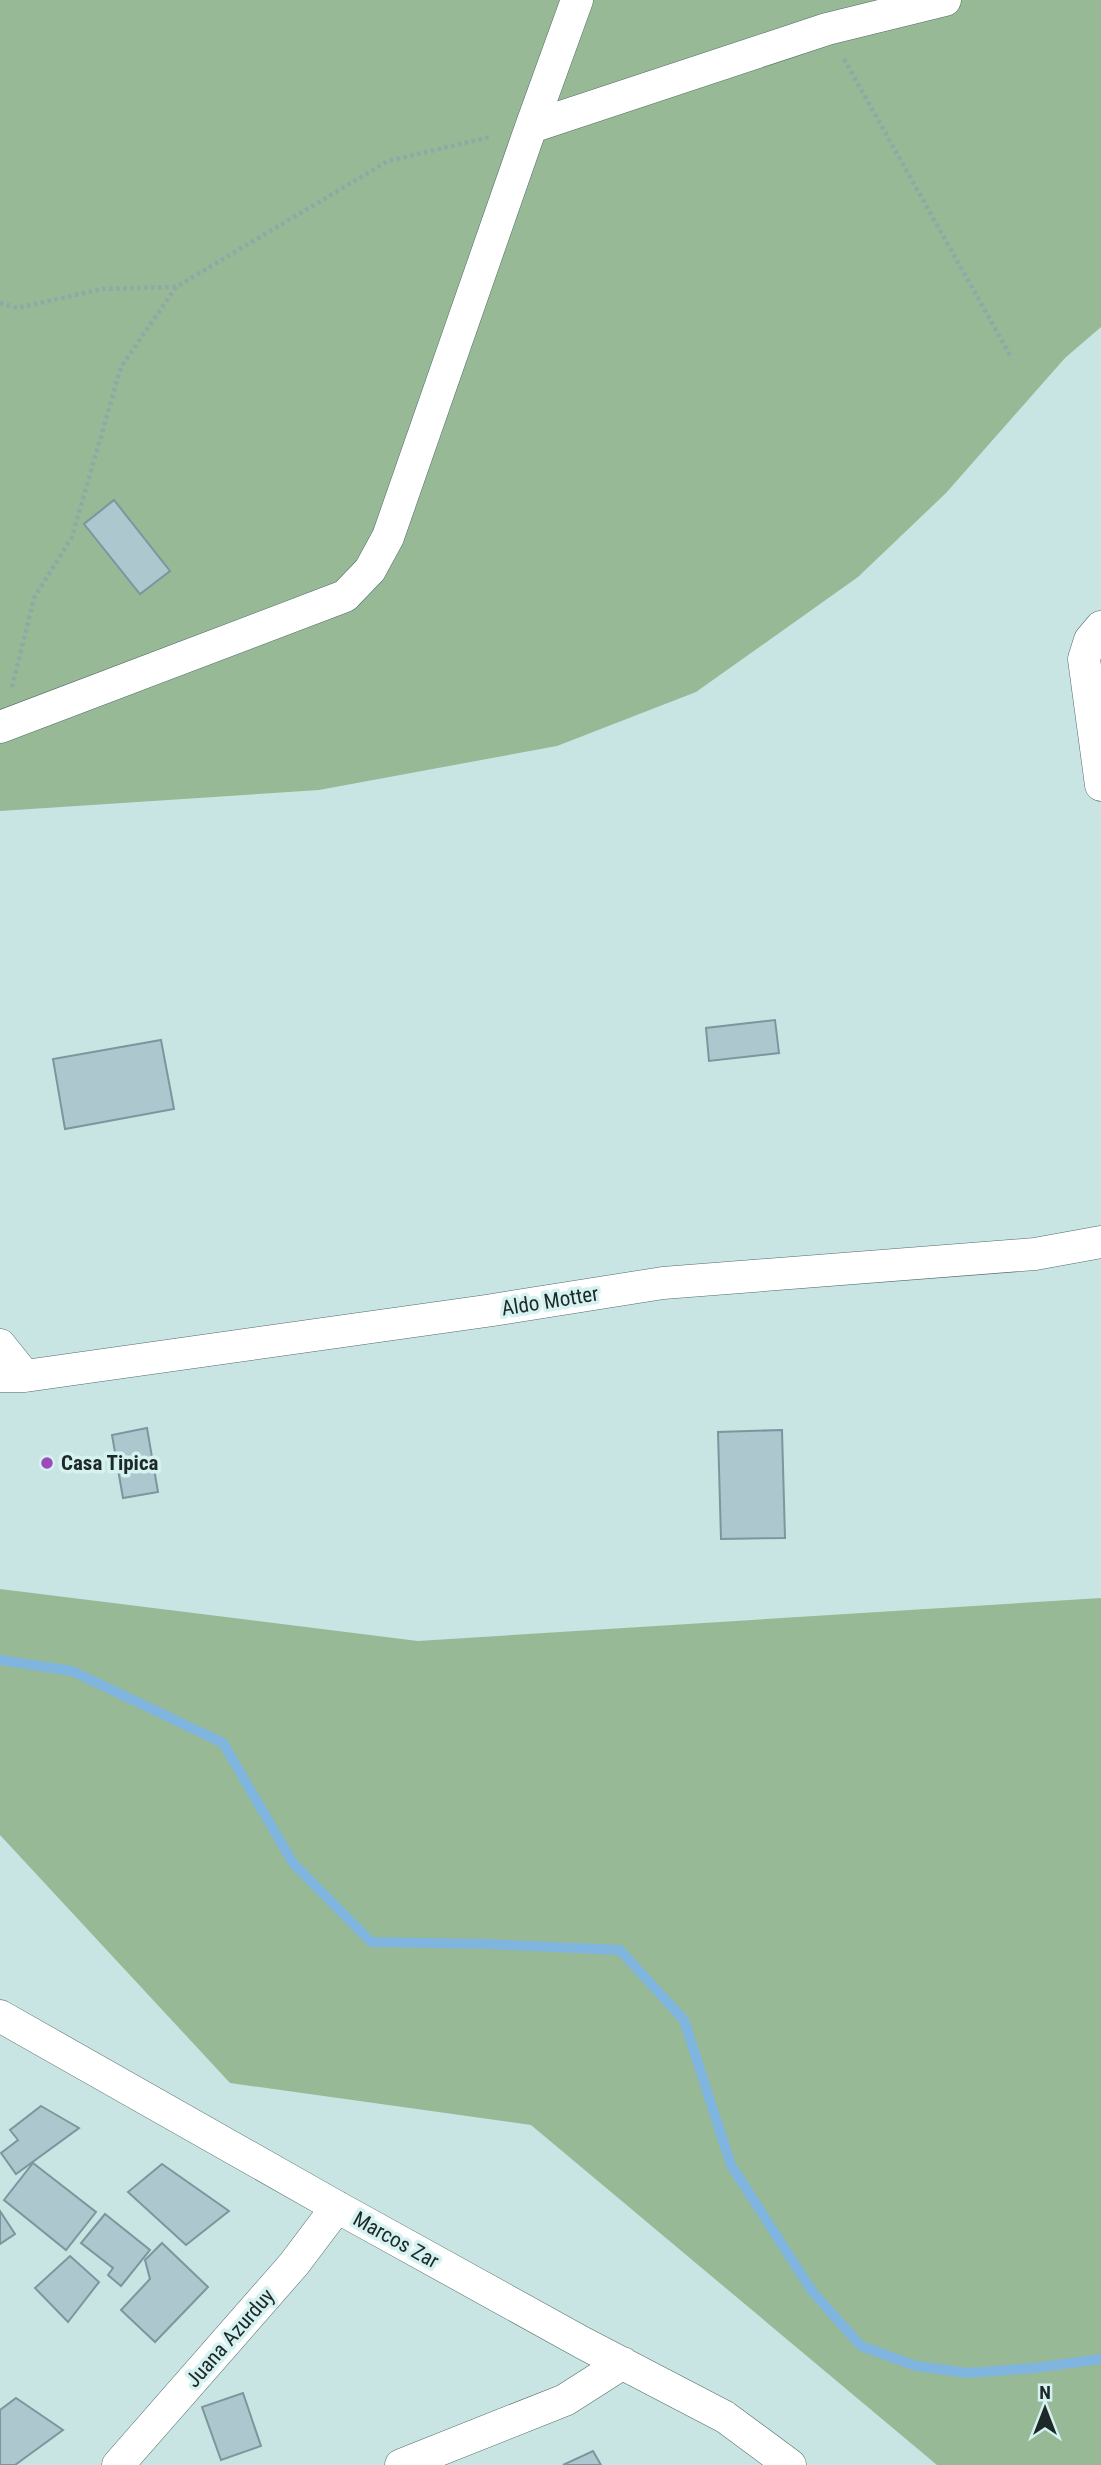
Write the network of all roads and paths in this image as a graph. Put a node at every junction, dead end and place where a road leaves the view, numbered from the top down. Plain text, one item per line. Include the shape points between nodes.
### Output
1 (577, 0) edge
2 (945, 0) edge
3 (827, 29) junction
4 (531, 127) junction
5 (176, 287) junction
6 (0, 303) edge
7 (1011, 357) dead end
8 (1101, 627) edge
9 (2, 726) edge
10 (1101, 785) edge
11 (1101, 1242) edge
12 (0, 1345) edge
13 (12, 1376) edge
14 (0, 2016) edge
15 (337, 2207) junction
16 (623, 2363) junction
17 (118, 2465) edge
18 (401, 2465) edge
19 (790, 2465) edge

1 - 4 street
2 - 3 street
3 - 4 street
3 - 7 path
4 - 5 path via 388,160
4 - 9 street via 388,537 370,570 345,596
5 - 6 path via 102,289 17,308
5 - 9 path via 121,366 72,537 34,598
8 - 10 street via 1090,640 1084,659
11 - 13 street, Aldo Motter via 1035,1254 663,1283
12 - 13 street
14 - 15 street, Marcos Zar
15 - 16 street, Marcos Zar
15 - 17 street, Juana Azurduy via 294,2264
16 - 18 street via 565,2400
16 - 19 street, Marcos Zar via 725,2417

